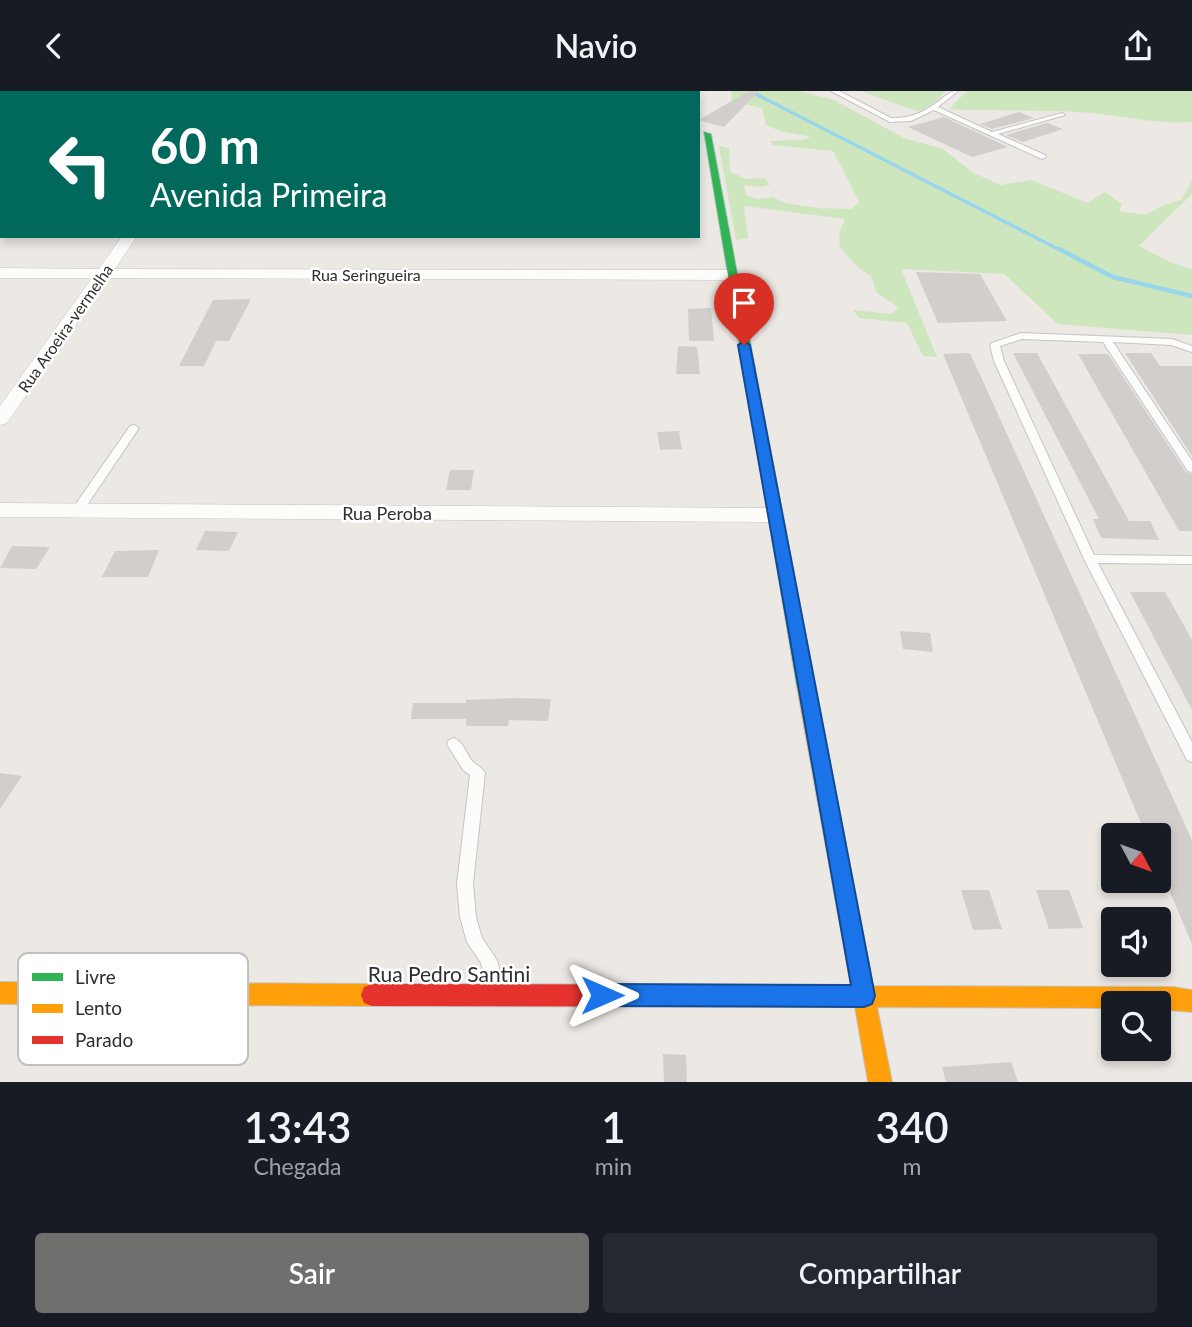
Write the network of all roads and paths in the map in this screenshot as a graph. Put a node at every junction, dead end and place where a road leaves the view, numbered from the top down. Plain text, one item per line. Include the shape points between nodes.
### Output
1 (834, 91) edge
2 (955, 91) edge
3 (935, 108) junction
4 (1062, 115) dead end
5 (701, 132) edge
6 (992, 134) junction
7 (1042, 157) dead end
8 (129, 238) edge
9 (0, 273) edge
10 (104, 274) junction
11 (732, 275) junction
12 (1106, 339) junction
13 (1192, 349) edge
14 (0, 419) edge
15 (134, 428) dead end
16 (1192, 469) edge
17 (0, 510) edge
18 (77, 511) junction
19 (774, 515) junction
20 (1090, 559) junction
21 (1192, 560) edge
22 (454, 744) dead end
23 (1192, 756) edge
24 (0, 993) edge
25 (18, 993) edge
26 (248, 994) edge
27 (495, 995) junction
28 (864, 996) junction
29 (1192, 1000) edge
30 (880, 1082) edge

1 - 3 lane via 890,120 904,120
2 - 3 lane
3 - 6 lane
4 - 6 lane
5 - 11 street
6 - 7 lane
8 - 10 street, Rua Aroeira-vermelha
9 - 10 street, Rua Seringueira
10 - 11 street, Rua Seringueira
10 - 14 street, Rua Aroeira-vermelha
11 - 19 street
12 - 13 lane via 1172,342
12 - 16 lane
12 - 20 lane via 1021,336 995,345
15 - 18 lane
17 - 18 street, Rua Peroba
18 - 19 street, Rua Peroba
19 - 28 street
20 - 21 lane
20 - 23 lane
22 - 27 lane via 478,773 465,884 468,917 475,942 489,960
24 - 25 street, Rua Pedro Santini
26 - 27 street, Rua Pedro Santini
27 - 28 street, Rua Pedro Santini
28 - 29 street, Rua Pedro Santini
28 - 30 street

